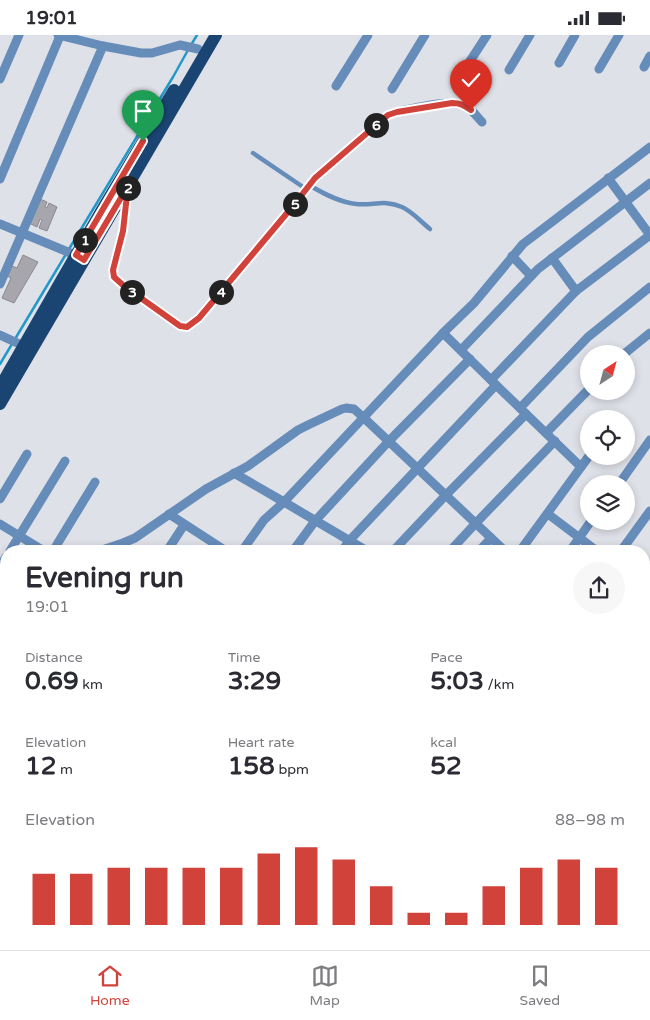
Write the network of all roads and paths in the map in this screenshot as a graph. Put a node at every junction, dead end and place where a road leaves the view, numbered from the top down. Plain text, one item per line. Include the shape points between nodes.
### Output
1 (19, 35) edge
2 (59, 35) edge
3 (206, 35) edge
4 (216, 35) edge
5 (368, 35) edge
6 (425, 35) edge
7 (487, 35) edge
8 (530, 35) edge
9 (575, 35) edge
10 (619, 35) edge
11 (103, 46) junction
12 (198, 49) junction
13 (650, 56) edge
14 (559, 63) dead end
15 (644, 67) dead end
16 (600, 69) dead end
17 (509, 70) dead end
18 (0, 79) edge
19 (457, 81) dead end
20 (336, 87) dead end
21 (392, 89) dead end
22 (482, 122) dead end
23 (650, 147) edge
24 (253, 153) dead end
25 (608, 178) junction
26 (0, 179) edge
27 (650, 183) edge
28 (128, 186) junction
29 (308, 187) junction
30 (626, 202) junction
31 (0, 224) edge
32 (430, 229) dead end
33 (22, 233) junction
34 (650, 235) edge
35 (72, 253) junction
36 (512, 256) junction
37 (552, 258) junction
38 (531, 276) junction
39 (0, 283) edge
40 (650, 287) edge
41 (576, 291) junction
42 (444, 333) junction
43 (650, 333) edge
44 (0, 335) edge
45 (16, 342) junction
46 (635, 345) edge
47 (461, 350) junction
48 (470, 359) junction
49 (493, 383) junction
50 (0, 387) edge
51 (580, 398) edge
52 (0, 404) edge
53 (523, 411) junction
54 (364, 418) junction
55 (546, 433) junction
56 (555, 441) junction
57 (650, 441) edge
58 (388, 442) junction
59 (27, 454) dead end
60 (65, 461) dead end
61 (582, 467) joint
62 (416, 469) junction
63 (234, 473) junction
64 (625, 475) edge
65 (95, 482) dead end
66 (445, 496) junction
67 (0, 499) edge
68 (284, 502) junction
69 (650, 511) edge
70 (548, 513) junction
71 (169, 515) junction
72 (315, 521) junction
73 (0, 524) edge
74 (475, 524) junction
75 (184, 525) junction
76 (585, 530) edge
77 (19, 536) junction
78 (491, 538) junction
79 (579, 538) junction
80 (349, 541) junction
81 (14, 545) edge
82 (34, 545) edge
83 (57, 545) edge
84 (117, 545) edge
85 (171, 545) edge
86 (211, 545) edge
87 (246, 545) edge
88 (297, 545) edge
89 (346, 545) edge
90 (356, 545) edge
91 (399, 545) edge
92 (456, 545) edge
93 (485, 545) edge
94 (498, 545) edge
95 (524, 545) edge
96 (574, 545) edge
97 (589, 545) edge
98 (625, 545) edge

1 - 18 street
2 - 11 street
2 - 26 street
3 - 12 main road
4 - 28 main road
5 - 20 street
6 - 21 street
7 - 19 street
8 - 17 street
9 - 14 street
10 - 16 street
11 - 12 street via 147,54 180,45
11 - 33 street
12 - 35 main road via 103,208
13 - 15 street
22 - 29 street via 458,103 388,115
23 - 25 street
24 - 29 lane
25 - 30 street
25 - 36 street
27 - 30 street
28 - 29 street via 114,277 180,326 187,327 199,318
28 - 35 main road
29 - 32 lane via 355,204 386,203 404,207
30 - 34 street
30 - 37 street
31 - 33 street
33 - 35 street
33 - 39 street
34 - 41 street
35 - 45 main road
35 - 52 main road
36 - 38 street
36 - 42 street via 474,303
37 - 38 street
37 - 41 street
38 - 47 street
40 - 53 street via 588,337
41 - 49 street
42 - 47 street
42 - 54 street
43 - 46 street
44 - 45 street
45 - 50 main road
47 - 48 street
48 - 49 street
48 - 58 street
49 - 53 street
49 - 62 street
51 - 55 street
53 - 55 street
53 - 66 street
54 - 58 street
54 - 63 street via 354,409 342,409 298,430
54 - 68 street
55 - 56 street
56 - 61 street
56 - 74 street
57 - 64 street
58 - 62 street
58 - 72 street
59 - 67 street
60 - 77 street
61 - 70 street
62 - 66 street
62 - 80 street
63 - 68 street
63 - 71 street
65 - 83 street
66 - 74 street
66 - 91 street
68 - 72 street
68 - 87 street via 264,520
69 - 98 street
70 - 79 street
70 - 95 street
71 - 75 street
71 - 84 street via 135,538
72 - 80 street
72 - 88 street
73 - 77 street
74 - 78 street
74 - 92 street
75 - 85 street
75 - 86 street
76 - 79 street
77 - 81 street
77 - 82 street
78 - 93 street
78 - 94 street
79 - 96 street
79 - 97 street
80 - 89 street
80 - 90 street

